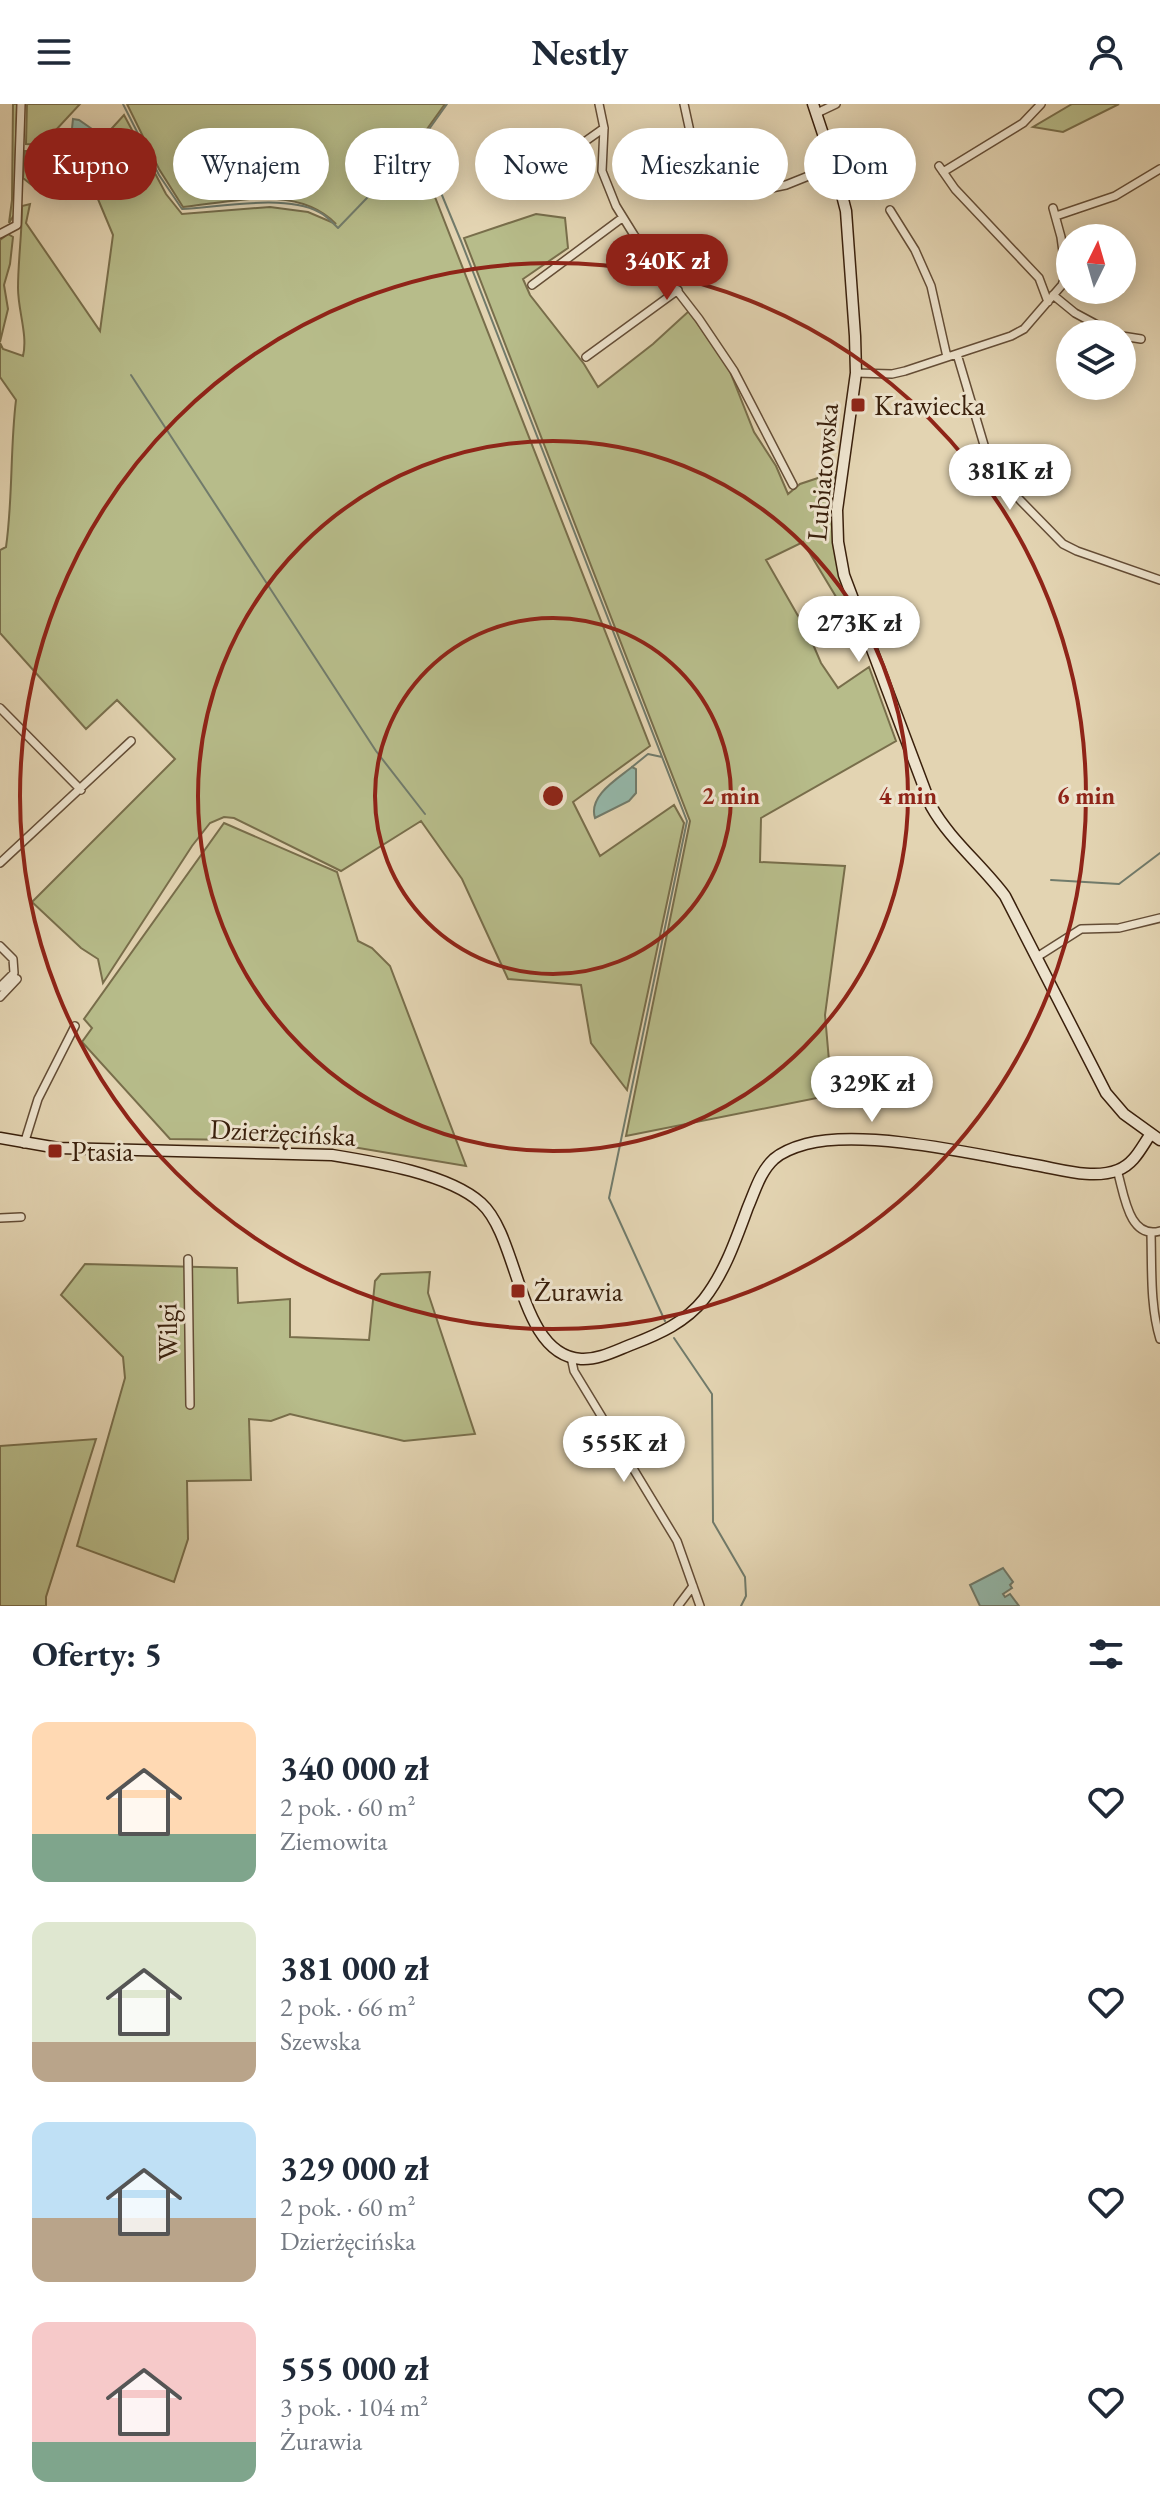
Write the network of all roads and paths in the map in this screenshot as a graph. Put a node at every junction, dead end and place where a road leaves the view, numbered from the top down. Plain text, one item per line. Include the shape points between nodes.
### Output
1 (21, 104) edge
2 (599, 104) edge
3 (684, 104) edge
4 (836, 104) edge
5 (1041, 104) edge
6 (815, 109) edge
7 (604, 128) junction
8 (596, 134) edge
9 (1160, 169) edge
10 (804, 178) edge
11 (842, 200) edge
12 (890, 210) dead end
13 (622, 218) junction
14 (0, 234) edge
15 (532, 285) dead end
16 (678, 290) junction
17 (1050, 299) junction
18 (1088, 320) edge
19 (1136, 338) edge
20 (1141, 339) dead end
21 (957, 354) junction
22 (586, 357) dead end
23 (947, 357) junction
24 (856, 373) junction
25 (793, 485) dead end
26 (1160, 580) edge
27 (0, 708) edge
28 (131, 741) dead end
29 (81, 790) junction
30 (0, 863) edge
31 (1160, 918) edge
32 (0, 946) edge
33 (1037, 957) junction
34 (17, 979) dead end
35 (0, 987) edge
36 (0, 997) edge
37 (75, 1026) dead end
38 (1155, 1137) edge
39 (0, 1138) edge
40 (24, 1144) junction
41 (1117, 1170) junction
42 (21, 1217) dead end
43 (0, 1218) edge
44 (1160, 1231) edge
45 (1151, 1234) junction
46 (188, 1259) dead end
47 (1160, 1339) edge
48 (571, 1357) junction
49 (190, 1405) dead end
50 (693, 1586) junction
51 (678, 1606) edge
52 (700, 1606) edge

1 - 14 street via 17,225
2 - 7 street
3 - 10 street via 698,157 719,176 762,190
4 - 6 street
5 - 17 street via 1023,123 941,169 1039,278
7 - 8 street
7 - 13 street via 604,182
9 - 17 street via 1115,196 1055,212 1066,274
11 - 24 street, Lubiatowska
12 - 23 street via 931,286
13 - 15 street
13 - 16 street
16 - 22 street
16 - 25 street via 734,371
17 - 18 street
17 - 21 street via 1019,332
19 - 20 street
21 - 23 street
21 - 26 street via 987,455 1002,480 1063,544
23 - 24 street via 892,374
24 - 33 street, Lubiatowska via 837,510 844,575 931,806 1005,896
27 - 29 street
28 - 29 street
29 - 30 street
31 - 33 street via 1119,928 1081,929
32 - 35 street via 13,959 14,973
33 - 38 street, Lubiatowska via 1106,1093
34 - 36 street
37 - 40 street via 38,1099
38 - 41 street
39 - 40 street, Dzierżęcińska
40 - 48 street, Dzierżęcińska via 311,1153 445,1182 492,1215 544,1338
41 - 45 street via 1131,1218
41 - 48 street via 1091,1174 879,1141 823,1141 795,1148 773,1160 763,1174 724,1269 687,1317 604,1355
42 - 43 street
44 - 45 street
45 - 47 street
46 - 49 street, Wilgi
48 - 50 street via 574,1371 677,1541
50 - 51 street
50 - 52 street

